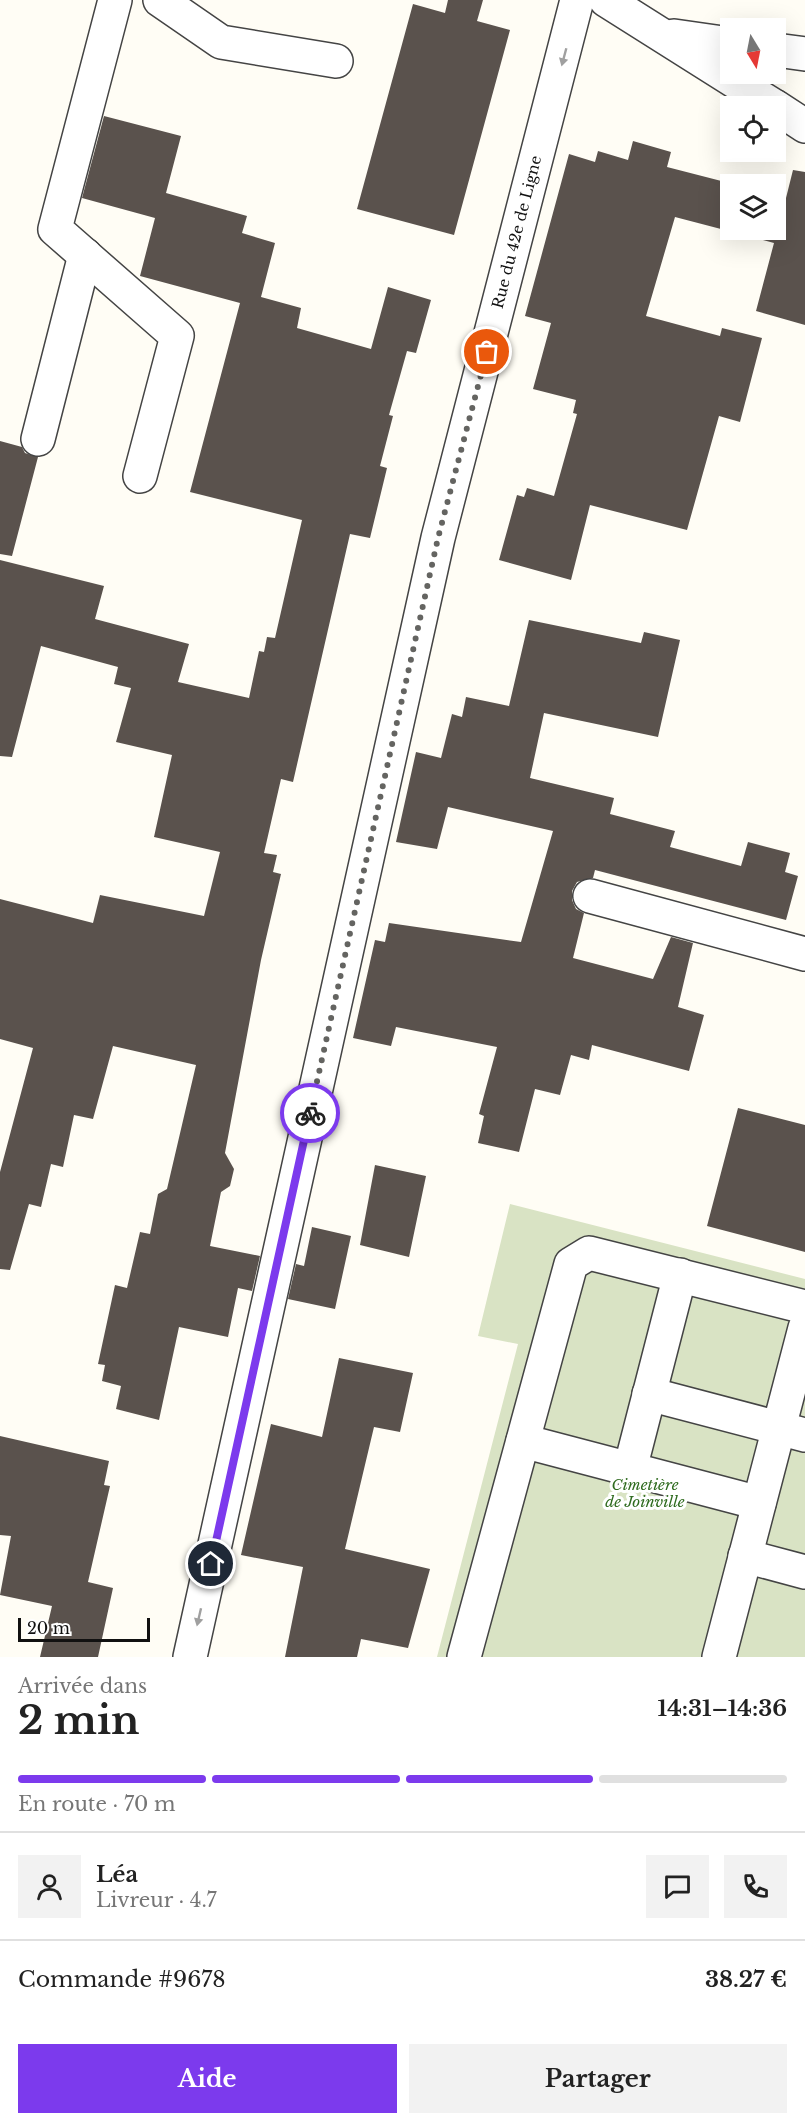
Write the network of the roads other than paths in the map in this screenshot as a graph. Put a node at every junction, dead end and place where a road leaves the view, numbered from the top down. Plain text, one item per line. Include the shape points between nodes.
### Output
1 (115, 0) edge
2 (160, 0) edge
3 (577, 0) edge
4 (606, 0) edge
5 (663, 35) junction
6 (720, 43) edge
7 (786, 51) edge
8 (805, 54) edge
9 (336, 61) dead end
10 (758, 96) edge
11 (786, 114) edge
12 (805, 126) edge
13 (85, 255) junction
14 (38, 439) dead end
15 (140, 476) dead end
16 (590, 896) dead end
17 (805, 954) edge
18 (680, 1275) junction
19 (805, 1307) edge
20 (805, 1328) edge
21 (649, 1394) junction
22 (792, 1431) edge
23 (523, 1441) junction
24 (630, 1469) junction
25 (759, 1503) junction
26 (745, 1556) junction
27 (805, 1572) edge
28 (190, 1657) edge
29 (464, 1657) edge
30 (718, 1657) edge

1 - 13 street via 55,229
2 - 9 street via 220,42
3 -> 28 street, Rue du 42e de Ligne via 438,538
4 - 5 street
5 - 6 street
5 - 10 street
7 - 8 street
11 - 12 street
13 - 14 street
13 - 15 street via 177,336
16 - 17 street
18 - 19 street
18 - 21 street
18 - 23 street via 589,1252 571,1264
20 - 22 street
21 - 22 street
21 - 24 street
22 - 25 street
23 - 24 street
23 - 29 street
24 - 25 street
25 - 26 street
26 - 27 street
26 - 30 street

